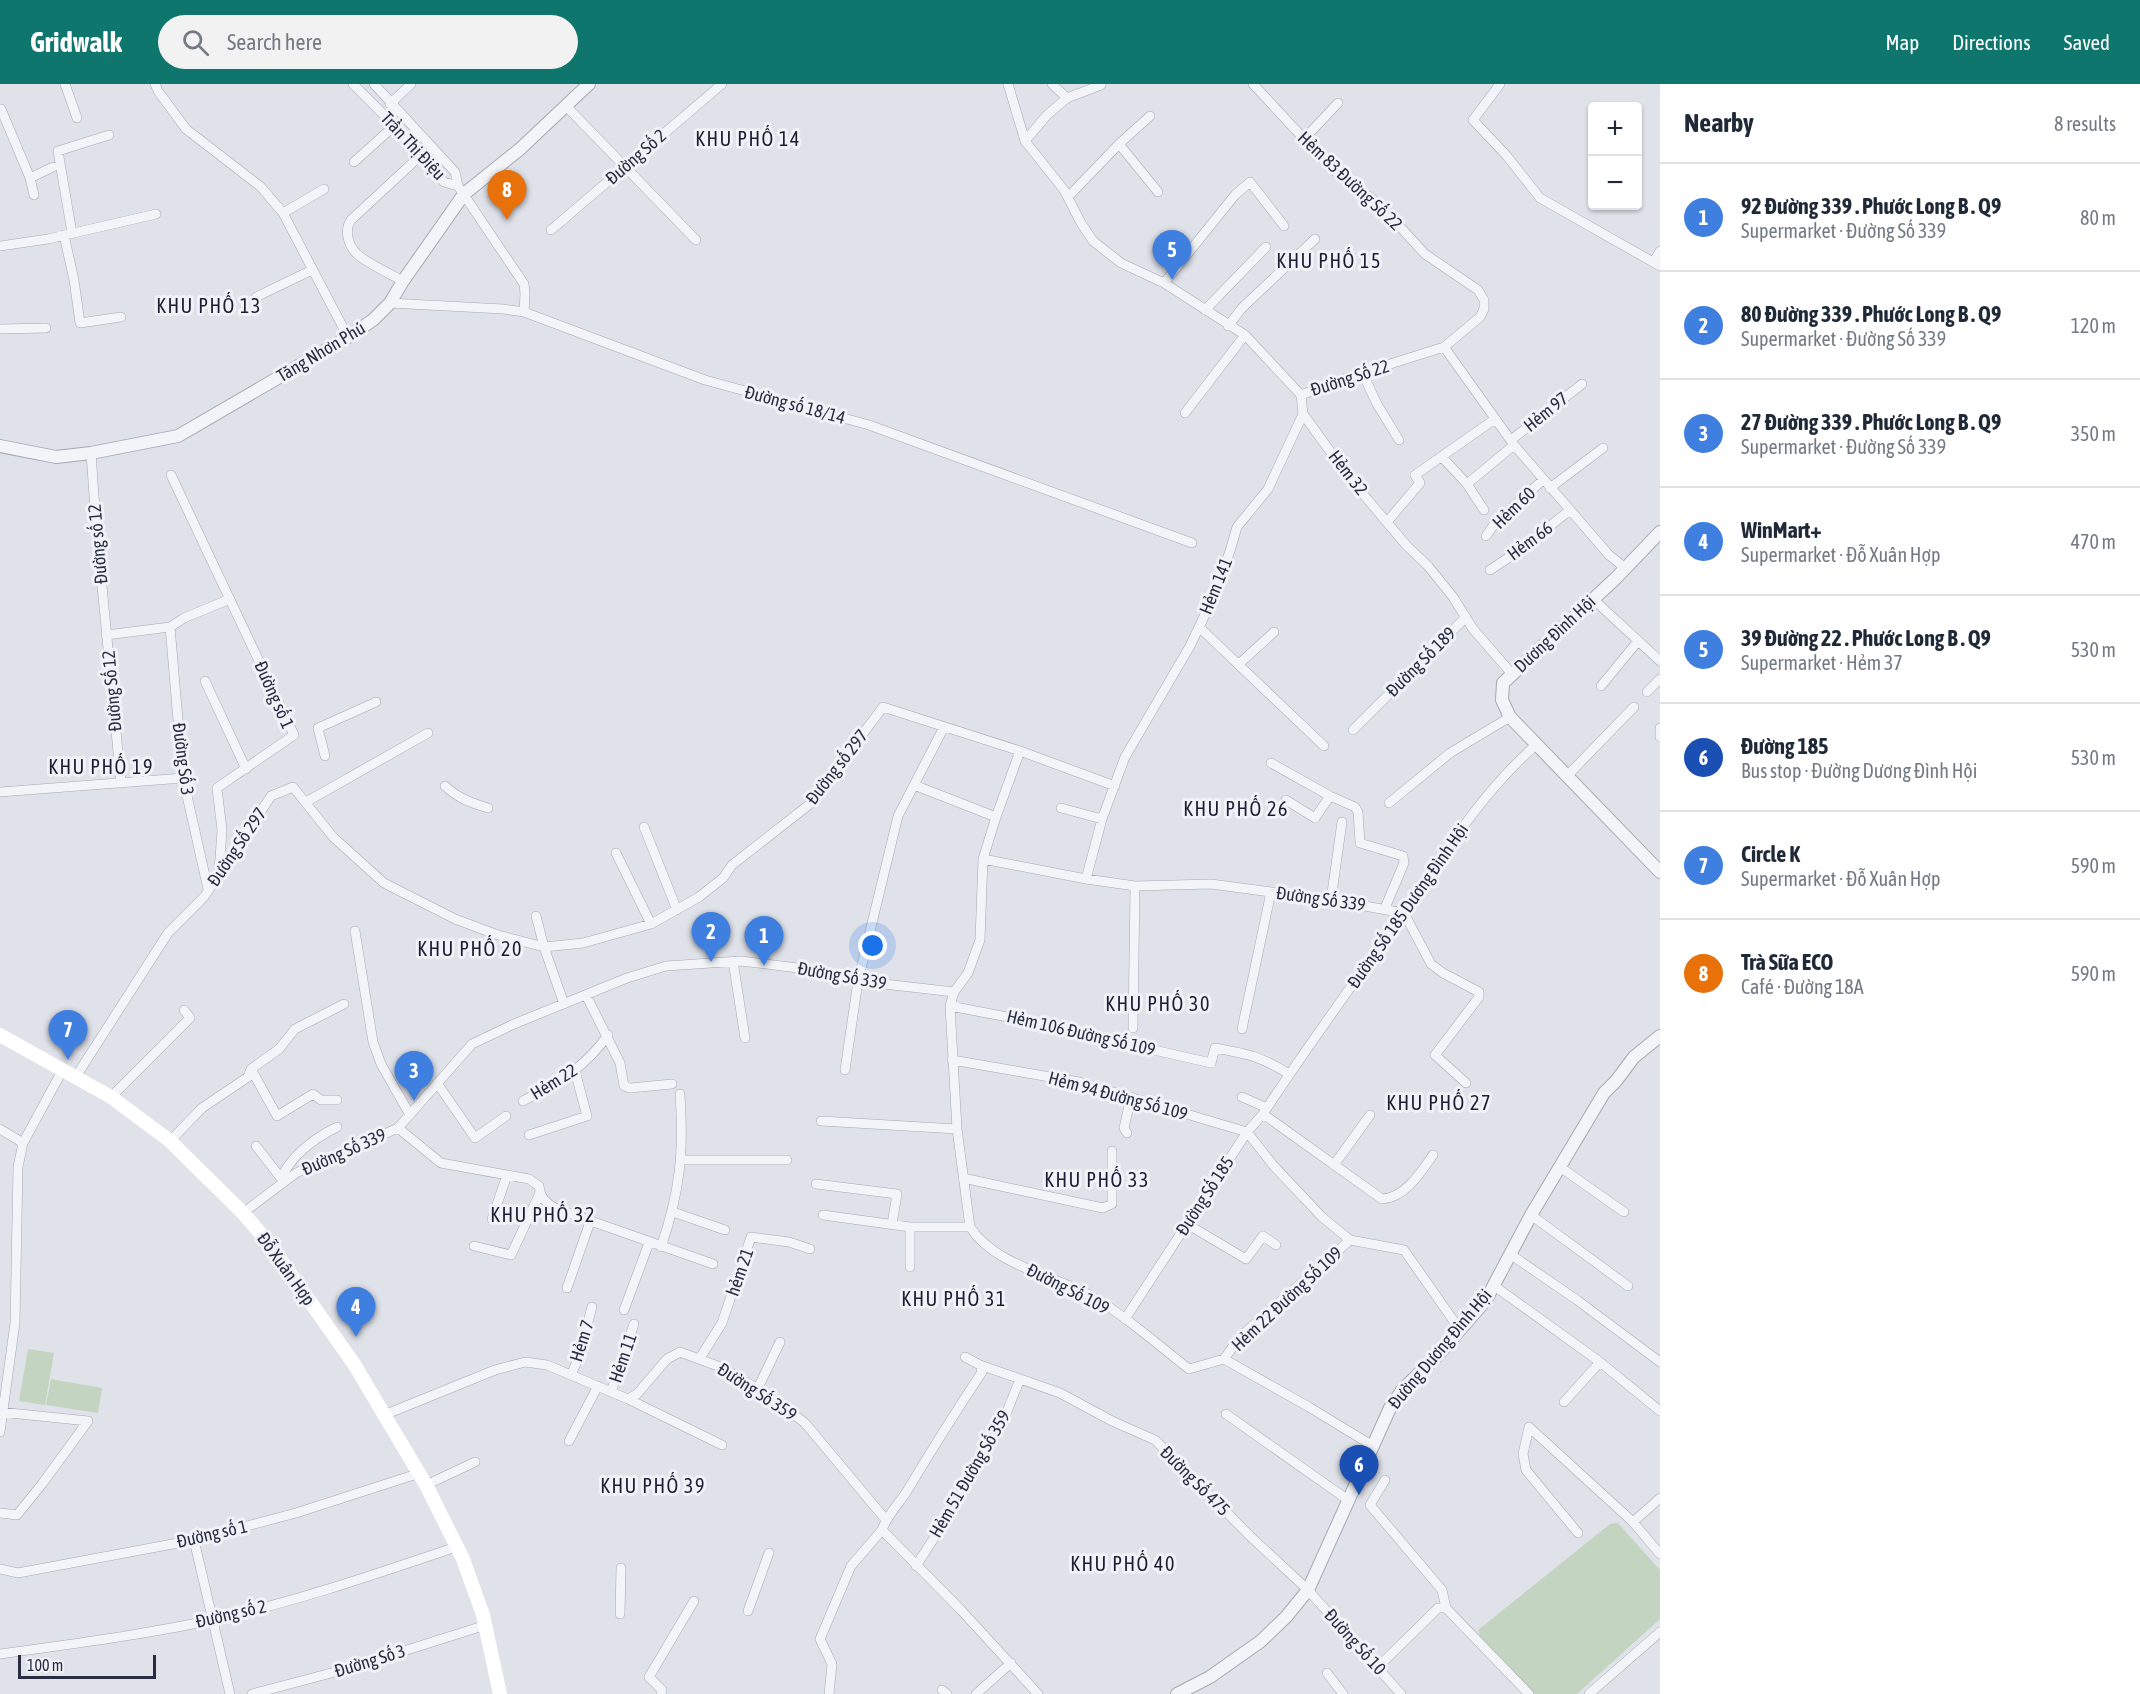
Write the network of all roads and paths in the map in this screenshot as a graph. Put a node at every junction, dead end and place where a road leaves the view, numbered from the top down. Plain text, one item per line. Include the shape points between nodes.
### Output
1 (65, 84) edge
2 (155, 84) edge
3 (353, 84) edge
4 (374, 84) edge
5 (411, 84) edge
6 (589, 84) edge
7 (722, 84) edge
8 (1008, 84) edge
9 (1052, 84) edge
10 (1253, 84) edge
11 (1500, 84) edge
12 (1101, 85) edge
13 (1067, 99) junction
14 (392, 102) junction
15 (1338, 103) dead end
16 (566, 105) junction
17 (1, 109) edge
18 (381, 112) junction
19 (1150, 116) dead end
20 (77, 118) dead end
21 (394, 126) junction
22 (109, 135) dead end
23 (1304, 139) junction
24 (1025, 141) junction
25 (1119, 144) junction
26 (420, 156) junction
27 (354, 162) dead end
28 (53, 167) dead end
29 (625, 167) junction
30 (30, 178) junction
31 (324, 189) dead end
32 (461, 190) junction
33 (1158, 192) dead end
34 (34, 195) dead end
35 (1068, 196) junction
36 (283, 213) junction
37 (156, 214) dead end
38 (1284, 225) dead end
39 (551, 230) dead end
40 (68, 234) junction
41 (1315, 239) dead end
42 (696, 240) dead end
43 (0, 246) edge
44 (1266, 247) dead end
45 (1660, 251) edge
46 (1657, 264) edge
47 (312, 270) junction
48 (403, 281) junction
49 (1164, 283) junction
50 (256, 297) dead end
51 (390, 303) junction
52 (1205, 310) junction
53 (524, 312) junction
54 (121, 317) dead end
55 (1228, 326) junction
56 (46, 328) dead end
57 (0, 329) edge
58 (1245, 335) junction
59 (348, 337) junction
60 (1444, 347) junction
61 (1363, 374) junction
62 (1582, 384) dead end
63 (1301, 395) junction
64 (1185, 413) dead end
65 (1303, 414) junction
66 (1495, 419) junction
67 (1399, 440) dead end
68 (1512, 443) junction
69 (0, 446) edge
70 (1603, 448) dead end
71 (91, 453) junction
72 (1442, 456) junction
73 (171, 475) dead end
74 (1467, 484) junction
75 (1547, 484) junction
76 (1484, 510) dead end
77 (1570, 510) junction
78 (1387, 522) junction
79 (1660, 532) edge
80 (1486, 536) dead end
81 (1192, 543) dead end
82 (1407, 546) joint
83 (1624, 568) junction
84 (1490, 570) dead end
85 (230, 599) junction
86 (1593, 599) junction
87 (1466, 617) junction
88 (170, 627) junction
89 (1199, 627) junction
90 (1274, 632) dead end
91 (106, 635) junction
92 (1638, 641) junction
93 (1660, 661) edge
94 (1239, 664) junction
95 (1512, 674) junction
96 (1660, 679) edge
97 (205, 681) dead end
98 (1601, 686) dead end
99 (1647, 692) dead end
100 (376, 702) dead end
101 (1634, 707) dead end
102 (1510, 717) junction
103 (944, 727) junction
104 (1660, 728) edge
105 (1353, 730) dead end
106 (428, 733) dead end
107 (1660, 737) edge
108 (1536, 745) junction
109 (1324, 746) dead end
110 (1020, 751) junction
111 (325, 756) dead end
112 (1271, 763) dead end
113 (246, 769) junction
114 (1568, 775) junction
115 (183, 778) junction
116 (121, 783) junction
117 (914, 785) junction
118 (445, 786) dead end
119 (1115, 786) junction
120 (0, 792) edge
121 (1330, 796) junction
122 (1286, 800) dead end
123 (306, 802) junction
124 (1389, 803) dead end
125 (488, 808) dead end
126 (1061, 808) dead end
127 (996, 817) junction
128 (1102, 819) junction
129 (1342, 822) dead end
130 (644, 827) dead end
131 (616, 854) dead end
132 (984, 859) junction
133 (1660, 872) edge
134 (219, 874) junction
135 (1086, 879) junction
136 (1136, 886) junction
137 (208, 889) junction
138 (1271, 892) junction
139 (1331, 900) junction
140 (1385, 908) junction
141 (677, 910) junction
142 (1404, 913) junction
143 (536, 916) dead end
144 (651, 924) junction
145 (355, 931) dead end
146 (544, 947) junction
147 (733, 961) junction
148 (858, 981) junction
149 (954, 992) junction
150 (586, 994) junction
151 (344, 1004) dead end
152 (564, 1004) junction
153 (950, 1006) junction
154 (184, 1010) dead end
155 (1133, 1028) dead end
156 (1242, 1029) dead end
157 (0, 1035) edge
158 (608, 1035) junction
159 (1660, 1036) edge
160 (745, 1038) dead end
161 (952, 1060) junction
162 (251, 1069) junction
163 (845, 1070) dead end
164 (575, 1071) junction
165 (1289, 1074) junction
166 (68, 1075) junction
167 (437, 1083) junction
168 (1466, 1083) dead end
169 (672, 1084) dead end
170 (680, 1094) dead end
171 (111, 1097) junction
172 (1131, 1097) junction
173 (1242, 1097) dead end
174 (338, 1100) dead end
175 (523, 1101) dead end
176 (1265, 1111) junction
177 (410, 1114) junction
178 (1370, 1115) dead end
179 (506, 1116) dead end
180 (821, 1121) dead end
181 (337, 1127) dead end
182 (398, 1128) junction
183 (0, 1129) edge
184 (957, 1129) junction
185 (1247, 1132) junction
186 (1127, 1133) dead end
187 (529, 1136) dead end
188 (170, 1141) junction
189 (23, 1143) junction
190 (256, 1146) dead end
191 (1112, 1151) dead end
192 (1433, 1155) dead end
193 (681, 1160) junction
194 (788, 1160) dead end
195 (1334, 1165) junction
196 (1560, 1167) junction
197 (507, 1175) junction
198 (963, 1178) junction
199 (283, 1180) junction
200 (816, 1184) dead end
201 (540, 1193) junction
202 (673, 1212) junction
203 (1624, 1212) dead end
204 (243, 1214) junction
205 (823, 1215) dead end
206 (1531, 1215) junction
207 (492, 1219) dead end
208 (590, 1222) junction
209 (892, 1224) junction
210 (1187, 1224) junction
211 (910, 1227) junction
212 (970, 1227) junction
213 (725, 1230) dead end
214 (1350, 1240) junction
215 (649, 1243) junction
216 (1276, 1245) dead end
217 (474, 1246) dead end
218 (661, 1247) junction
219 (810, 1249) dead end
220 (1510, 1254) junction
221 (713, 1264) dead end
222 (910, 1267) dead end
223 (1494, 1285) junction
224 (1628, 1286) dead end
225 (567, 1288) dead end
226 (592, 1307) dead end
227 (624, 1310) dead end
228 (1125, 1319) junction
229 (634, 1324) dead end
230 (1460, 1330) junction
231 (780, 1342) dead end
232 (965, 1357) dead end
233 (700, 1358) junction
234 (1224, 1359) junction
235 (1600, 1362) junction
236 (1660, 1362) edge
237 (980, 1365) junction
238 (571, 1375) junction
239 (1020, 1379) junction
240 (598, 1386) junction
241 (758, 1388) junction
242 (611, 1392) junction
243 (628, 1399) junction
244 (1564, 1402) dead end
245 (1660, 1411) edge
246 (2, 1412) edge
247 (384, 1414) junction
248 (1226, 1414) dead end
249 (0, 1432) edge
250 (568, 1441) dead end
251 (722, 1445) dead end
252 (1373, 1446) junction
253 (475, 1462) dead end
254 (423, 1479) junction
255 (1384, 1480) dead end
256 (1660, 1498) edge
257 (1348, 1500) junction
258 (0, 1513) edge
259 (886, 1520) junction
260 (1633, 1522) junction
261 (882, 1530) junction
262 (1578, 1533) dead end
263 (194, 1540) junction
264 (456, 1547) junction
265 (769, 1553) dead end
266 (1660, 1554) edge
267 (916, 1566) junction
268 (621, 1568) dead end
269 (0, 1569) edge
270 (1308, 1590) junction
271 (694, 1601) dead end
272 (1446, 1608) junction
273 (748, 1611) dead end
274 (620, 1614) dead end
275 (212, 1620) junction
276 (486, 1625) junction
277 (1660, 1632) edge
278 (0, 1654) edge
279 (1011, 1663) junction
280 (1377, 1668) junction
281 (1327, 1673) dead end
282 (230, 1694) edge
283 (252, 1694) edge
284 (500, 1694) edge
285 (661, 1694) edge
286 (830, 1694) edge
287 (976, 1694) edge
288 (1038, 1694) edge
289 (1178, 1694) edge
290 (1343, 1694) edge
291 (1401, 1694) edge
292 (1528, 1694) edge
293 (1589, 1694) edge

1 - 20 street
2 - 36 street via 186,129 261,187
3 - 18 street, Trần Thị Điệu
4 - 14 street, Trần Thị Điệu
5 - 14 street
6 - 16 street, Tăng Nhơn Phú
7 - 29 street, Đường Số 2
8 - 24 street, Đường Số 22
9 - 13 street
10 - 23 street, Hẻm 83 Đường Số 22
11 - 46 street via 1473,120 1538,196
12 - 13 street
13 - 24 street
14 - 18 street
14 - 32 street, Trần Thị Điệu via 455,172
15 - 23 street
16 - 29 street
16 - 32 street, Tăng Nhơn Phú via 520,149
17 - 30 street
18 - 21 street, Trần Thị Điệu
19 - 25 street
21 - 26 street, Trần Thị Điệu
21 - 27 street
22 - 40 street via 58,151
23 - 60 street, Hẻm 83 Đường Số 22 via 1332,169 1379,204 1425,254 1478,290 1484,300 1480,317
24 - 35 street, Đường Số 22
25 - 33 street
25 - 35 street
26 - 32 street, Trần Thị Điệu via 444,182
26 - 48 street via 347,227 357,255
28 - 30 street
29 - 39 street, Đường Số 2
29 - 42 street
30 - 34 street
31 - 36 street
32 - 48 street, Tăng Nhơn Phú
32 - 53 street via 524,284
35 - 49 street, Đường Số 22 via 1093,241 1121,263
36 - 47 street
37 - 40 street
38 - 49 street via 1250,182
40 - 43 street
40 - 54 street via 80,323
41 - 55 street
44 - 52 street
45 - 46 street
47 - 50 street
47 - 59 street
48 - 51 street, Tăng Nhơn Phú
49 - 52 street, Đường Số 22
51 - 53 street, Đường số 18/14
51 - 59 street, Tăng Nhơn Phú
52 - 55 street, Đường Số 22
53 - 81 street, Đường số 18/14 via 705,380 869,425
55 - 58 street, Đường Số 22
56 - 57 street
58 - 63 street, Đường Số 22
58 - 64 street
59 - 71 street, Tăng Nhơn Phú via 178,436
60 - 61 street, Đường Số 22
60 - 66 street
61 - 63 street, Đường Số 22
61 - 67 street
62 - 68 street, Hẻm 97
63 - 65 street
65 - 78 street, Hẻm 32
65 - 89 street, Hẻm 141 via 1268,489 1237,527
66 - 68 street
66 - 72 street
68 - 74 street, Hẻm 97
68 - 75 street
69 - 71 street, Tăng Nhơn Phú via 56,457
70 - 75 street, Hẻm 60
71 - 91 street, Đường số 12
72 - 74 street
72 - 78 street via 1415,475 1420,483
73 - 85 street, Đường số 1
74 - 76 street
75 - 77 street
75 - 80 street, Hẻm 60 via 1495,523
77 - 83 street
77 - 84 street, Hẻm 66
78 - 82 street, Hẻm 32
79 - 83 street, Dương Đình Hội
82 - 87 street, Đường Số 189 via 1428,566
83 - 86 street, Dương Đình Hội
85 - 88 street
85 - 113 street, Đường số 1 via 294,735
86 - 92 street
86 - 95 street, Dương Đình Hội
87 - 95 street, Đường Số 189
87 - 105 street, Đường Số 189
88 - 91 street
88 - 115 street, Đường Số 3
89 - 94 street
89 - 119 street, Hẻm 141 via 1125,757
90 - 94 street
91 - 116 street, Đường Số 12
92 - 93 street
92 - 98 street
94 - 109 street
95 - 102 street, Dương Đình Hội via 1503,683 1502,700
96 - 99 street
97 - 113 street
100 - 111 street via 318,728
101 - 114 street
102 - 108 street, Dương Đình Hội
102 - 124 street via 1450,753
103 - 110 street, Đường số 297
103 - 117 street
103 - 141 street, Đường số 297 via 883,707 810,804 732,865 723,878
104 - 107 street
106 - 123 street
108 - 114 street, Dương Đình Hội
108 - 142 street, Đường Số 185 Dương Đình Hội via 1487,794
110 - 119 street, Đường số 297
110 - 127 street
112 - 121 street
113 - 134 street, Đường số 1 via 217,788 222,830
114 - 133 street, Dương Đình Hội
115 - 116 street
115 - 137 street, Đường Số 3
116 - 120 street
117 - 127 street
117 - 148 street via 898,816
118 - 125 street via 459,798
119 - 128 street, Hẻm 141
121 - 122 street via 1315,818
121 - 140 street via 1355,807 1360,843 1405,859
123 - 134 street, Đường Số 297 via 293,787 271,796
123 - 146 street, Đường Số 297 via 333,837 384,883 455,919
126 - 128 street
127 - 132 street
128 - 135 street, Hẻm 141
129 - 139 street
130 - 141 street
131 - 144 street
132 - 135 street, Đường Số 339
132 - 149 street via 980,940 968,973
134 - 137 street, Đường Số 297
135 - 136 street, Đường Số 339
136 - 138 street, Đường Số 339 via 1211,884
136 - 155 street
137 - 166 street, Đường Số 297 via 168,933
138 - 139 street, Đường Số 339
138 - 156 street
139 - 140 street, Đường Số 339
140 - 142 street, Đường Số 339
141 - 144 street, Đường số 297
142 - 165 street, Đường Số 185 Dương Đình Hội
142 - 168 street via 1431,964 1479,992 1479,998 1435,1055
143 - 146 street
144 - 146 street, Đường số 297 via 583,943
145 - 177 street via 373,1042
146 - 152 street
147 - 148 street, Đường Số 339 via 806,969
147 - 150 street, Đường Số 339 via 666,966
147 - 160 street
148 - 149 street, Đường Số 339
148 - 163 street
149 - 153 street
150 - 152 street, Đường Số 339
150 - 158 street
151 - 162 street via 295,1029 279,1049
152 - 167 street, Đường Số 339 via 472,1044
153 - 161 street
153 - 165 street, Hẻm 106 Đường Số 109 via 1211,1063 1215,1048 1255,1056
154 - 171 street via 190,1018
157 - 166 main road, Đỗ Xuân Hợp
158 - 164 street, Hẻm 22
158 - 169 street via 620,1063 624,1086
159 - 196 street, Đường Dương Đình Hội via 1634,1057 1604,1093
161 - 172 street, Hẻm 94 Đường Số 109 via 1079,1082
161 - 184 street
162 - 174 street via 277,1116 313,1094 321,1100
162 - 188 street via 248,1077 202,1108
164 - 175 street, Hẻm 22
164 - 187 street via 587,1116
165 - 176 street, Đường Số 185
166 - 171 main road, Đỗ Xuân Hợp
166 - 189 street, Đường Số 297
167 - 177 street, Đường Số 339
167 - 179 street via 475,1138
170 - 193 street
171 - 188 main road, Đỗ Xuân Hợp
172 - 185 street, Hẻm 94 Đường Số 109
172 - 186 street via 1124,1128
173 - 176 street
176 - 185 street, Đường Số 185
176 - 195 street
177 - 182 street, Đường Số 339
178 - 195 street
180 - 184 street
181 - 199 street via 297,1154
182 - 197 street via 441,1163
182 - 199 street, Đường Số 339
183 - 189 street
184 - 198 street
185 - 210 street, Đường Số 185
185 - 214 street via 1322,1217
188 - 204 main road, Đỗ Xuân Hợp
189 - 246 street, Đường Số 297 via 18,1167 15,1323
190 - 199 street
191 - 198 street via 1112,1204 1103,1208
192 - 195 street via 1415,1181 1390,1199 1382,1199
193 - 194 street
193 - 202 street
196 - 203 street
196 - 206 street, Đường Dương Đình Hội
197 - 201 street via 536,1182
197 - 207 street
198 - 212 street
199 - 204 street, Đường Số 339
200 - 209 street via 897,1194
201 - 208 street via 552,1206
201 - 217 street via 511,1255
202 - 213 street
202 - 218 street
204 - 247 main road, Đỗ Xuân Hợp via 297,1282
205 - 209 street
206 - 220 street, Đường Dương Đình Hội
206 - 224 street
208 - 215 street
208 - 225 street
209 - 211 street
210 - 216 street via 1245,1259 1263,1236
210 - 228 street, Đường Số 185
211 - 212 street
211 - 222 street
212 - 228 street, Đường Số 109 via 978,1240 991,1249 1092,1297
214 - 230 street via 1404,1250
214 - 234 street, Hẻm 22 Đường Số 109 via 1240,1337
215 - 218 street
215 - 227 street
218 - 221 street
219 - 233 street, hẻm 21 via 789,1242 751,1238 722,1323
220 - 223 street, Đường Dương Đình Hội
220 - 236 street
223 - 230 street, Đường Dương Đình Hội
223 - 235 street
226 - 238 street, Hẻm 7
228 - 234 street, Đường Số 109 via 1189,1369
229 - 242 street, Hẻm 11
230 - 252 street, Đường Dương Đình Hội via 1403,1389
231 - 241 street
232 - 237 street, Đường Số 475
233 - 241 street, Đường Số 359
233 - 243 street, Đường Số 359 via 674,1354
234 - 252 street
235 - 244 street
235 - 245 street
237 - 239 street, Đường Số 475
237 - 259 street via 982,1372
238 - 240 street
238 - 247 street via 548,1365 525,1362
239 - 267 street, Hẻm 51 Đường Số 359 via 996,1433
239 - 270 street, Đường Số 475 via 1060,1393 1155,1440
240 - 242 street
240 - 250 street
241 - 259 street, Đường Số 359 via 805,1423
242 - 243 street
243 - 251 street
246 - 249 street, Đường Số 297
246 - 258 street via 88,1421 17,1515
247 - 254 main road, Đỗ Xuân Hợp
248 - 257 street
252 - 257 street, Đường Dương Đình Hội
253 - 254 street, Đường số 1
254 - 263 street, Đường số 1
254 - 264 main road, Đỗ Xuân Hợp
255 - 272 street via 1370,1505 1442,1590
256 - 260 street
257 - 270 street, Đường Dương Đình Hội
259 - 261 street
260 - 262 street via 1529,1427 1523,1454 1526,1470
260 - 266 street
261 - 267 street
261 - 286 street via 851,1566 820,1639 832,1664
263 - 269 street, Đường số 1 via 18,1573
263 - 275 street
264 - 275 street, Đường số 2 via 328,1590
264 - 276 main road, Đỗ Xuân Hợp
265 - 273 street
267 - 279 street
268 - 274 street
270 - 280 street, Đường Số 10
270 - 289 street via 1261,1641
271 - 285 street via 649,1677 662,1690
272 - 280 street via 1438,1608
272 - 292 street
275 - 278 street, Đường số 2
275 - 282 street
276 - 283 street, Đường Số 3
276 - 284 main road, Đỗ Xuân Hợp
277 - 293 street
279 - 287 street
279 - 288 street
280 - 291 street, Đường Số 10
281 - 290 street

